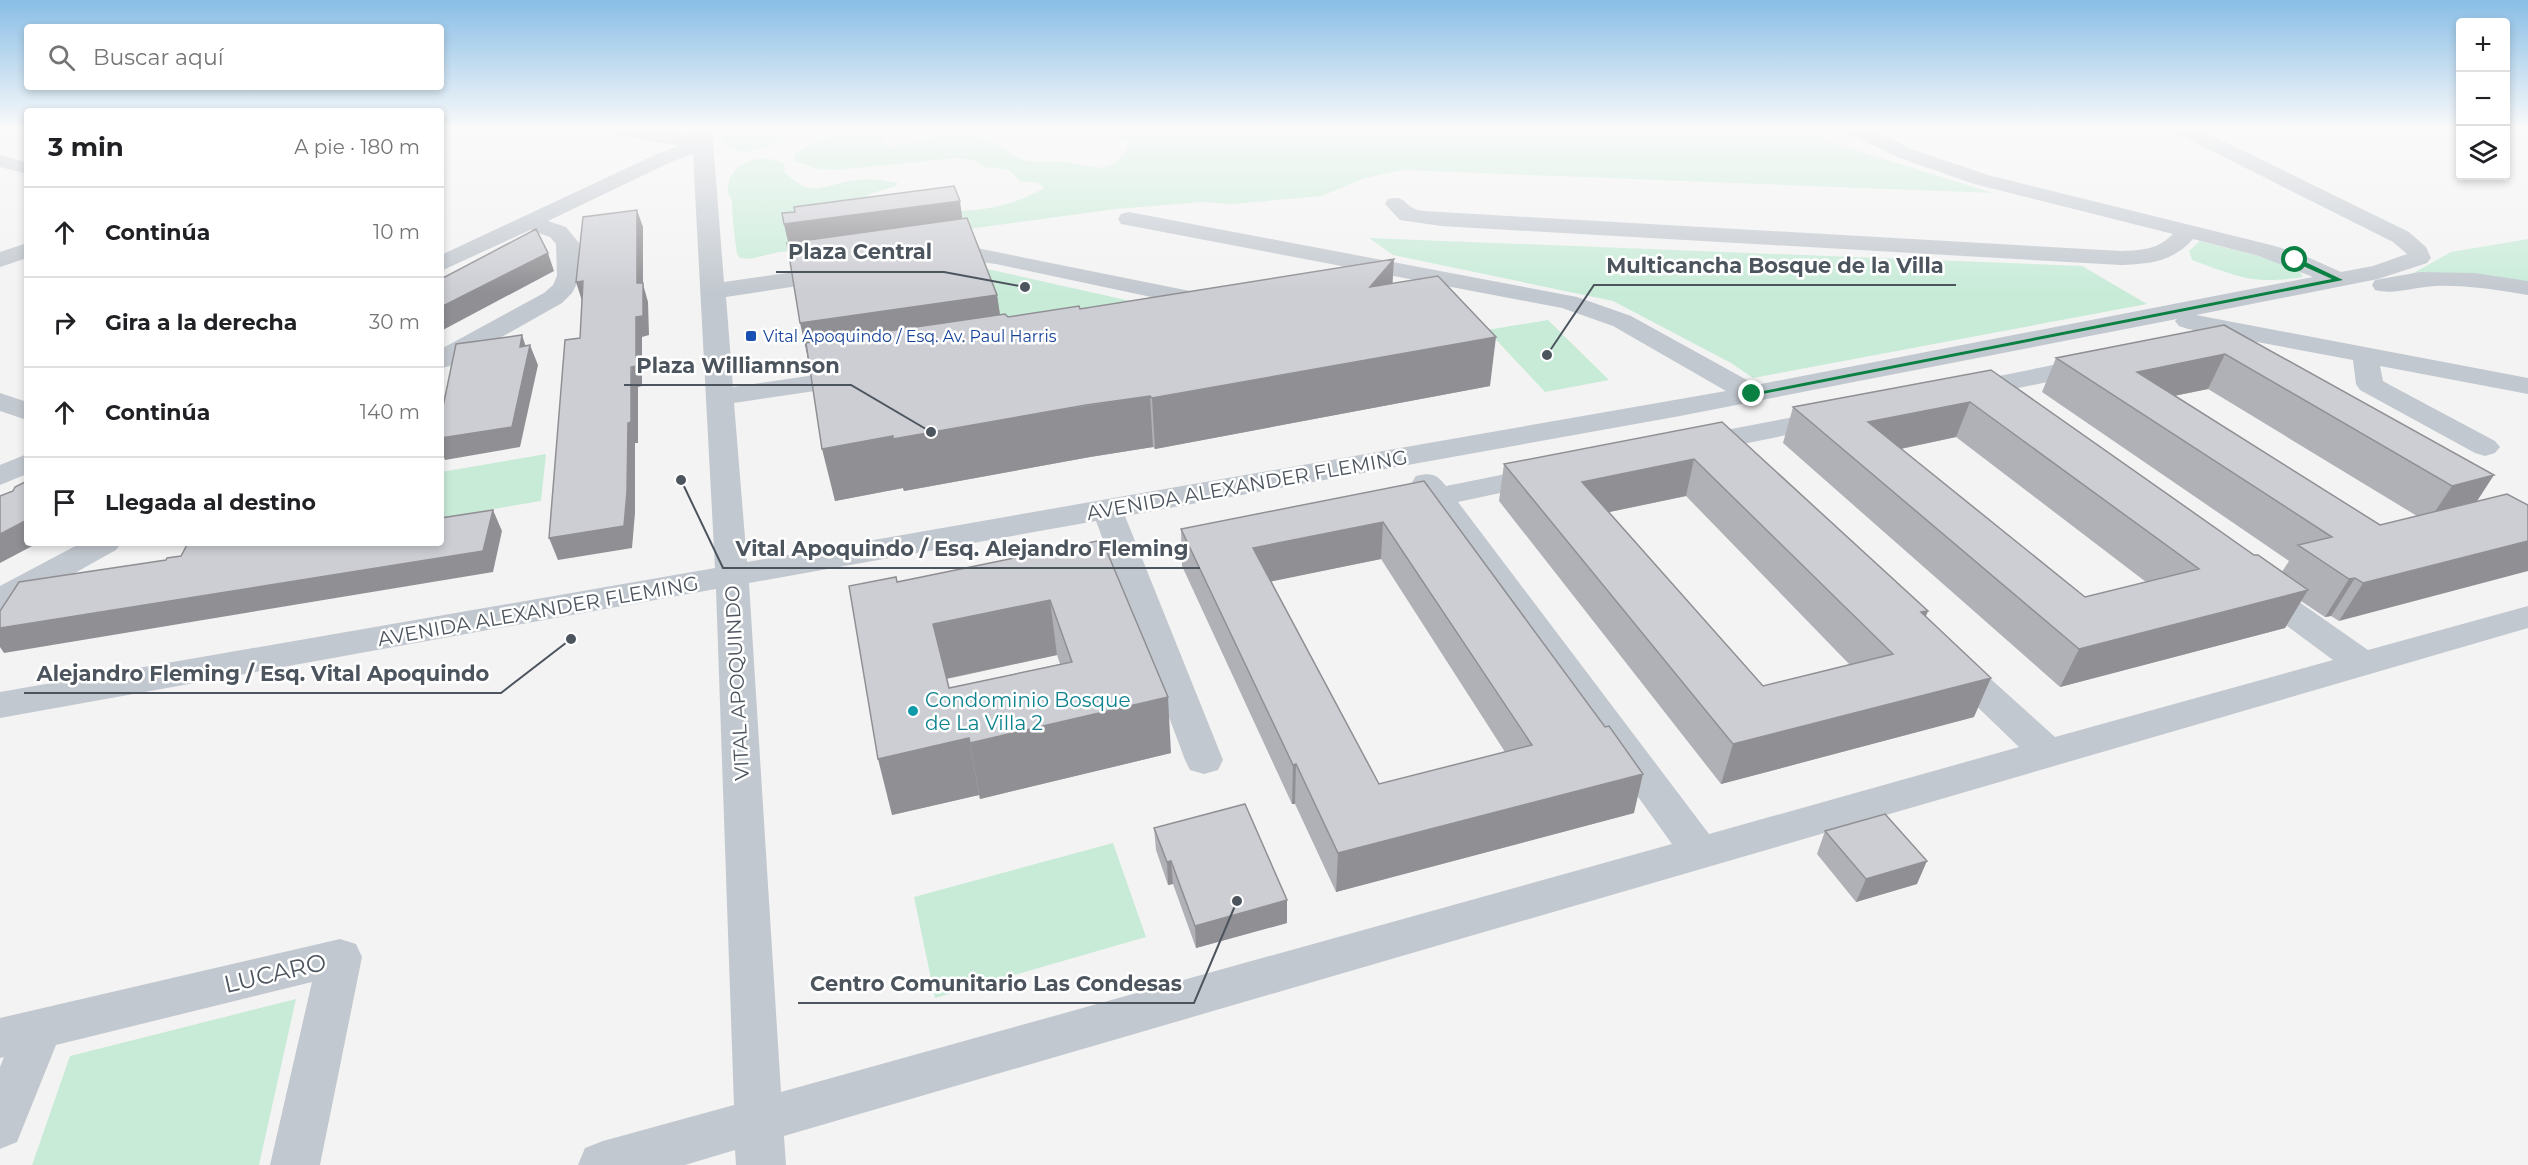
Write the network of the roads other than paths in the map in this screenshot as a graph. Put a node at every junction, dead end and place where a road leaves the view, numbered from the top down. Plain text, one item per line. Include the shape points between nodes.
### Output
1 (610, 183) edge
2 (657, 183) edge
3 (706, 183) edge
4 (1994, 183) edge
5 (2293, 183) edge
6 (1396, 204) dead end
7 (1129, 219) dead end
8 (528, 222) junction
9 (558, 232) junction
10 (2186, 233) junction
11 (526, 248) edge
12 (24, 251) edge
13 (0, 260) edge
14 (916, 261) edge
15 (444, 263) edge
16 (861, 269) edge
17 (2339, 280) junction
18 (2528, 288) edge
19 (714, 291) junction
20 (2156, 315) junction
21 (1188, 324) edge
22 (2204, 342) junction
23 (444, 358) edge
24 (1935, 359) junction
25 (2113, 361) edge
26 (2367, 365) junction
27 (874, 374) edge
28 (2528, 386) edge
29 (1977, 388) junction
30 (1752, 394) junction
31 (1942, 395) edge
32 (721, 397) junction
33 (0, 401) edge
34 (2528, 405) edge
35 (1680, 408) junction
36 (2006, 409) edge
37 (24, 411) edge
38 (1852, 414) edge
39 (1715, 441) junction
40 (2485, 447) dead end
41 (1669, 450) edge
42 (1409, 457) junction
43 (24, 464) edge
44 (1741, 465) edge
45 (1576, 469) edge
46 (0, 476) edge
47 (1437, 497) junction
48 (1107, 510) junction
49 (99, 546) edge
50 (2238, 574) edge
51 (732, 578) junction
52 (0, 600) edge
53 (2528, 617) edge
54 (1929, 641) edge
55 (2363, 664) junction
56 (0, 705) edge
57 (2048, 753) junction
58 (1204, 760) dead end
59 (1700, 852) junction
60 (19, 1034) edge
61 (0, 1126) edge
62 (760, 1142) edge
63 (295, 1165) edge
64 (603, 1165) edge

1 - 8 street
2 - 9 street
3 - 19 street, VITAL APOQUINDO
4 - 10 street
5 - 17 street, AVENIDA ALEXANDER FLEMING via 2395,234 2418,252 2419,258 2393,268
6 - 10 street via 1408,215 1441,219 2121,258 2161,255 2172,250
7 - 30 street via 1568,302 1622,321
8 - 9 street
8 - 15 street
9 - 11 street
9 - 23 street via 567,243 569,276 554,298
10 - 17 street via 2295,260
12 - 13 street
14 - 21 street via 972,254 996,257 1190,298 1229,312 1216,319
16 - 19 street
17 - 20 street, AVENIDA ALEXANDER FLEMING
18 - 22 street via 2463,278 2407,279
19 - 32 street, VITAL APOQUINDO
20 - 22 street
20 - 24 street, AVENIDA ALEXANDER FLEMING
22 - 26 street
24 - 29 street
24 - 30 street, AVENIDA ALEXANDER FLEMING
25 - 29 street
26 - 28 street
26 - 34 street
26 - 40 street via 2370,384 2379,391
27 - 32 street
29 - 31 street
29 - 36 street
30 - 35 street, AVENIDA ALEXANDER FLEMING
32 - 51 street, VITAL APOQUINDO
33 - 37 street
35 - 39 street
35 - 42 street, AVENIDA ALEXANDER FLEMING
38 - 39 street
39 - 41 street
39 - 44 street
42 - 47 street
42 - 48 street, AVENIDA ALEXANDER FLEMING
43 - 46 street
45 - 47 street
47 - 59 street
48 - 51 street, AVENIDA ALEXANDER FLEMING
48 - 58 street
49 - 52 street
50 - 55 street
51 - 56 street, AVENIDA ALEXANDER FLEMING
51 - 62 street, VITAL APOQUINDO
53 - 55 street
54 - 57 street
55 - 57 street
57 - 59 street
59 - 62 street
60 - 61 street, LUCARO
60 - 63 street, LUCARO via 340,957
62 - 64 street

